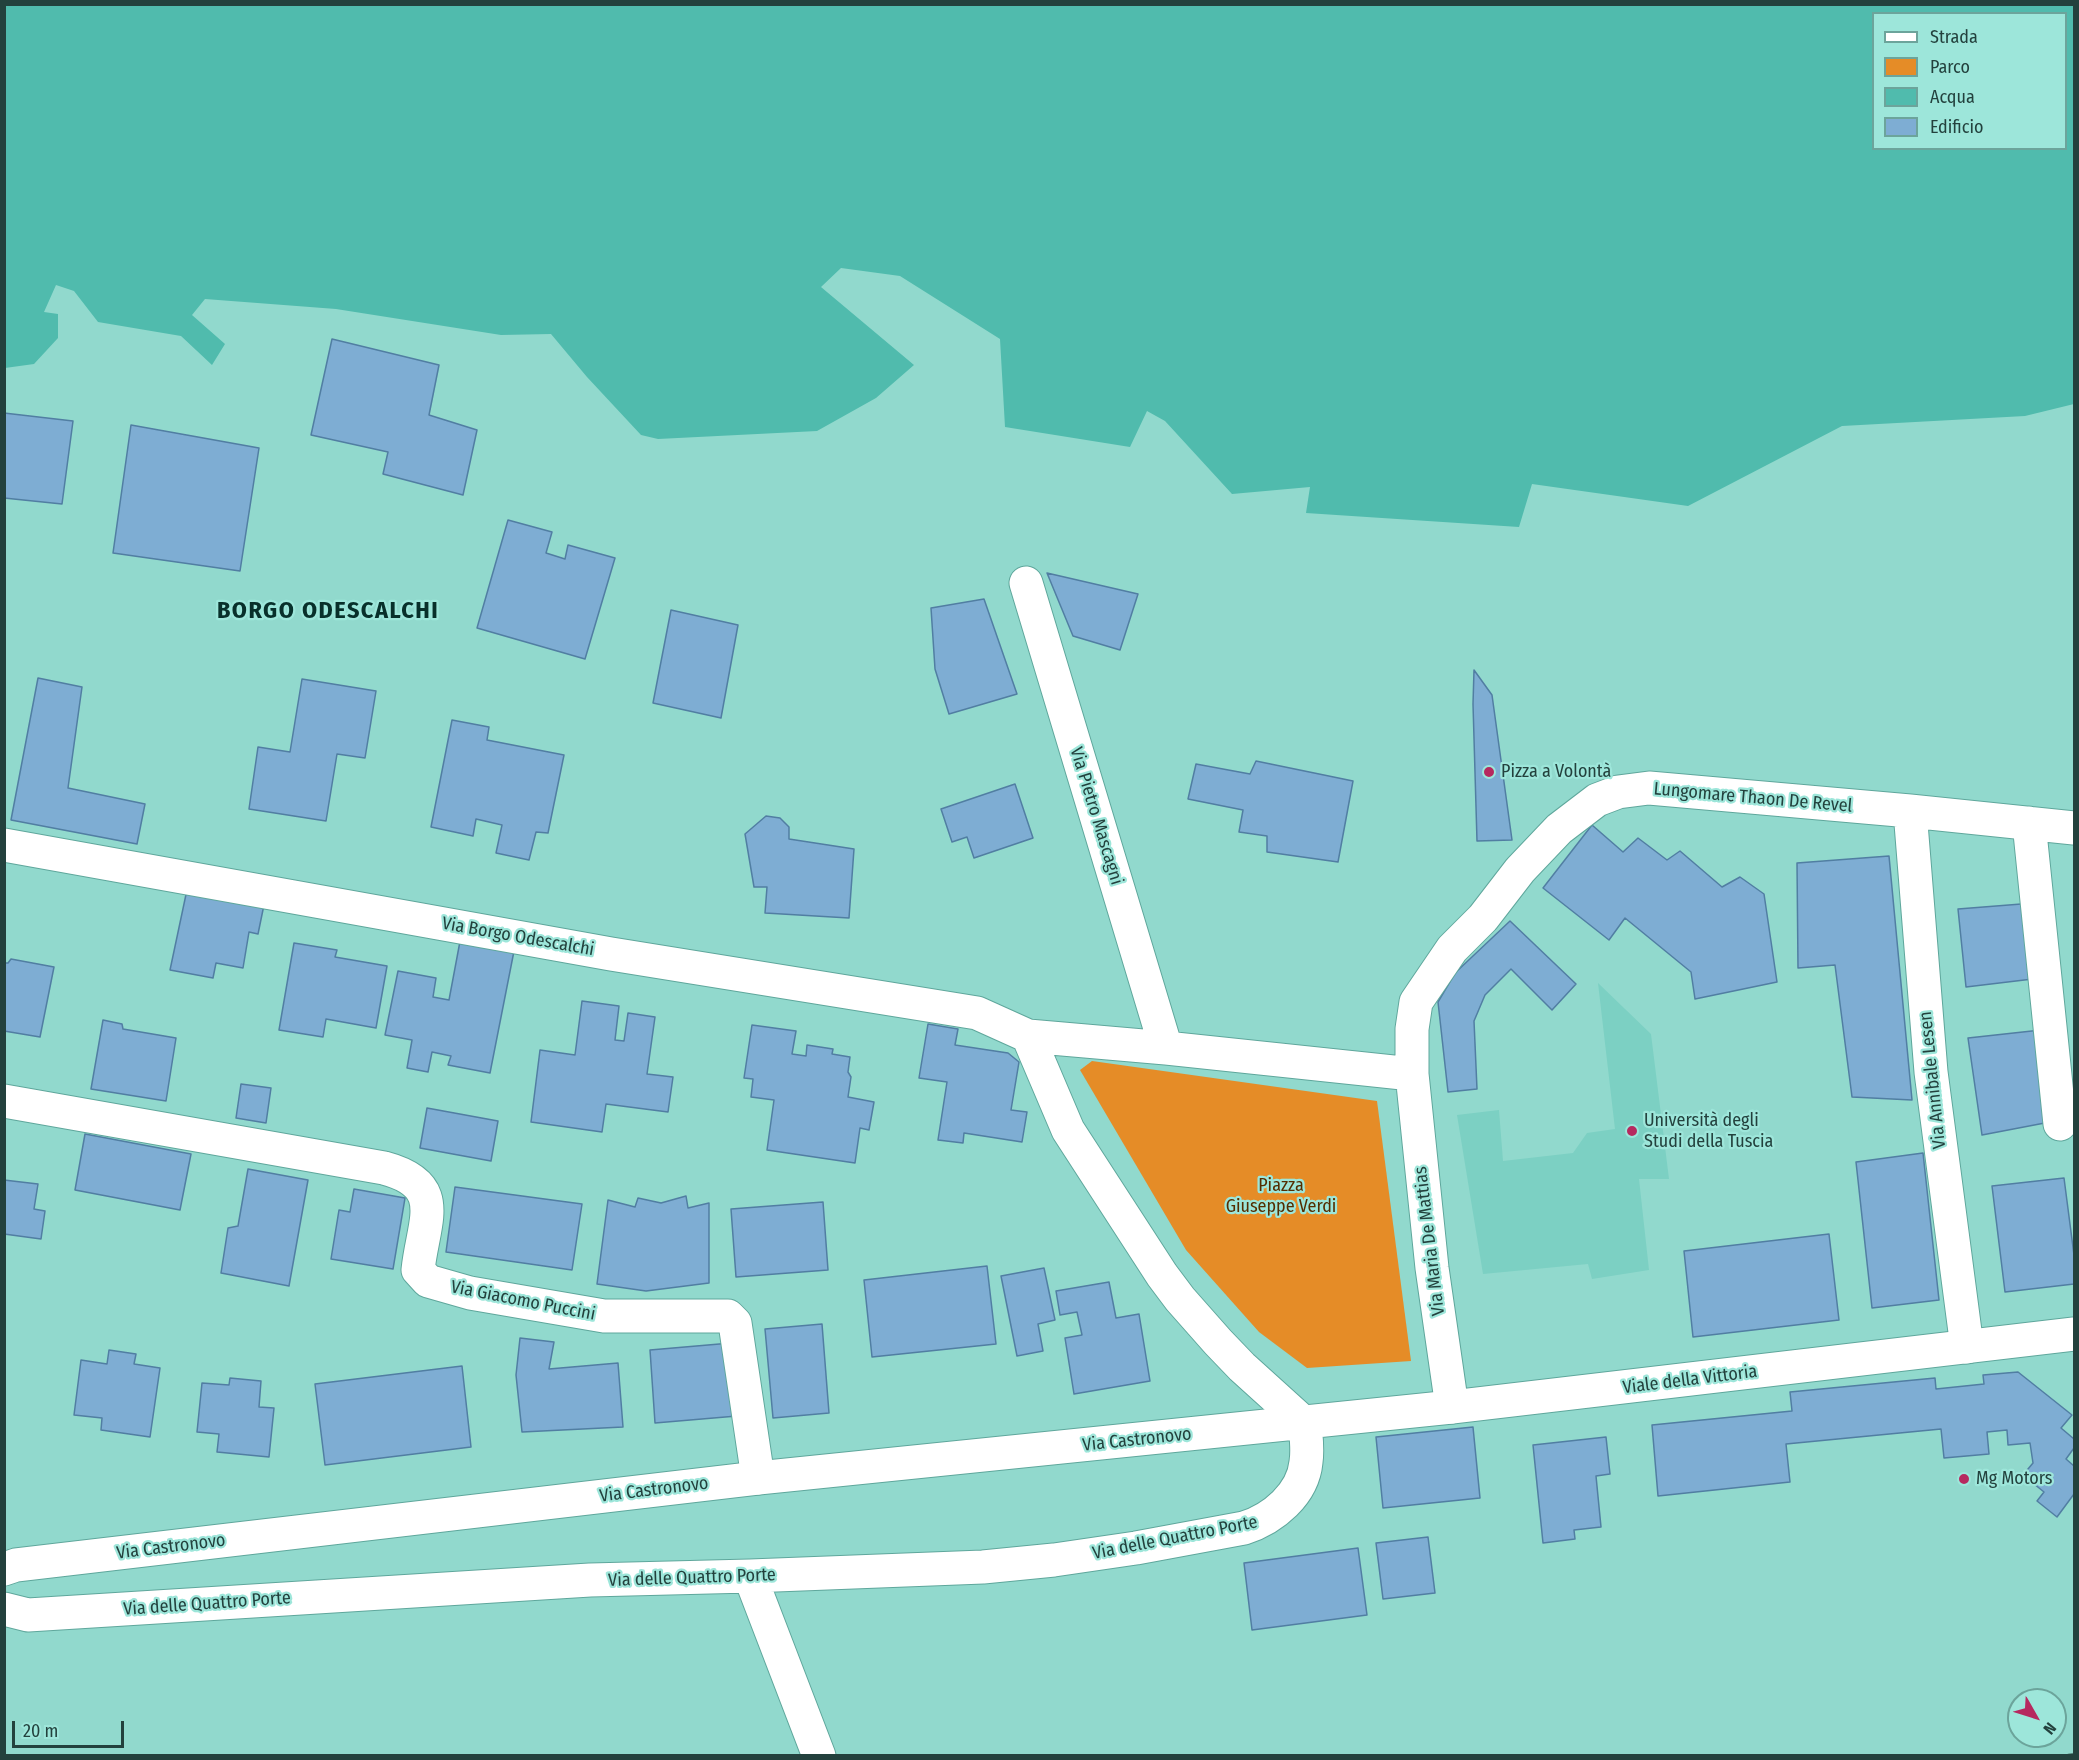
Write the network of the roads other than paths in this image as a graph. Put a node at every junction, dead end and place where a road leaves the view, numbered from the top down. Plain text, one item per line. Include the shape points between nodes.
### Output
1 (1026, 583) dead end
2 (1910, 811) junction
3 (2029, 823) junction
4 (2074, 828) edge
5 (4, 845) edge
6 (1028, 1036) junction
7 (1166, 1048) junction
8 (1412, 1074) junction
9 (4, 1101) edge
10 (2060, 1125) dead end
11 (2074, 1334) edge
12 (1967, 1347) junction
13 (1452, 1407) junction
14 (1305, 1424) junction
15 (758, 1478) junction
16 (4, 1569) edge
17 (750, 1576) junction
18 (4, 1609) edge
19 (819, 1755) edge

1 - 7 street, Via Pietro Mascagni
2 - 3 street, Lungomare Thaon De Revel
2 - 8 street, Lungomare Thaon De Revel via 1649,788 1618,792 1597,800 1560,829 1520,870 1452,950 1416,1002
2 - 12 street, Via Annibale Lesen via 1931,1072
3 - 4 street, Lungomare Thaon De Revel
3 - 10 street
5 - 6 street, Via Borgo Odescalchi via 611,954 977,1013
6 - 7 street
6 - 14 street via 1068,1130 1162,1275 1218,1342
7 - 8 street
8 - 13 street, Via Maria De Mattias via 1432,1268
9 - 15 street, Via Giacomo Puccini via 403,1173 420,1185 427,1202 418,1270 429,1281 470,1293 604,1316 728,1316 735,1323
11 - 12 street, Viale della Vittoria
12 - 13 street, Viale della Vittoria
13 - 14 street, Viale della Vittoria
14 - 15 street, Via Castronovo
14 - 17 street, Via delle Quattro Porte via 1306,1462 1298,1485 1267,1519 1244,1528 1024,1563
15 - 16 street, Via Castronovo
17 - 18 street, Via delle Quattro Porte via 590,1580 28,1615
17 - 19 street

